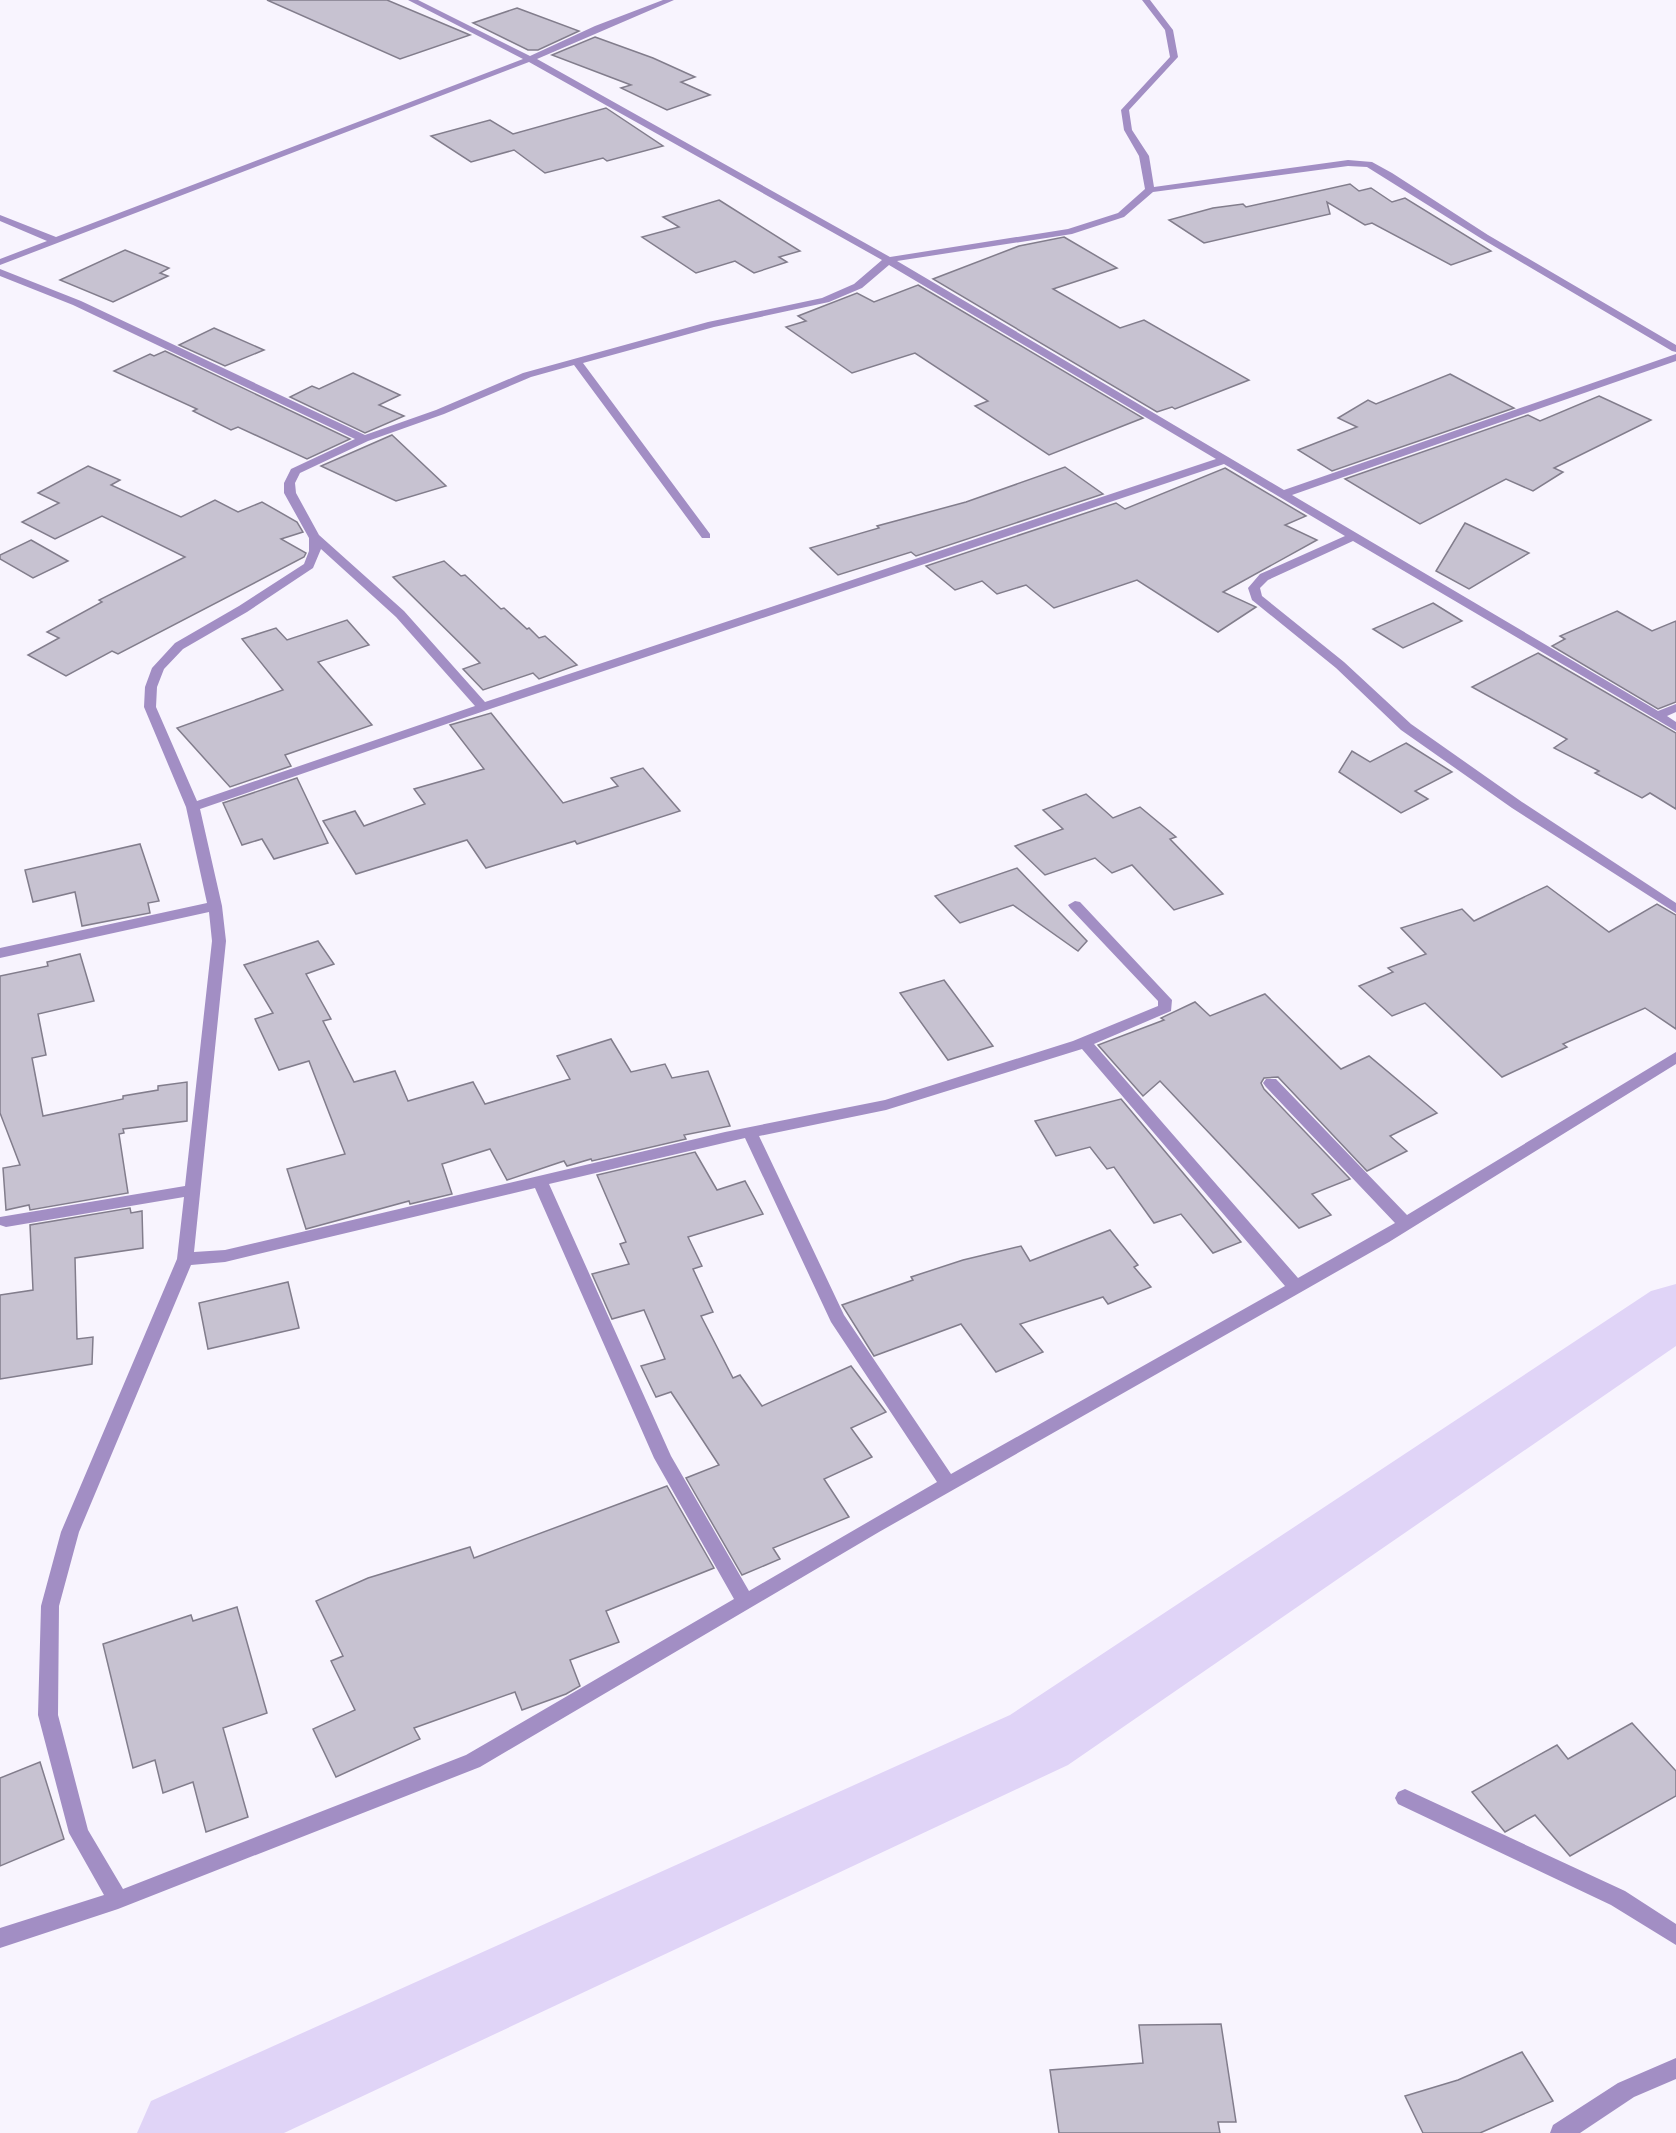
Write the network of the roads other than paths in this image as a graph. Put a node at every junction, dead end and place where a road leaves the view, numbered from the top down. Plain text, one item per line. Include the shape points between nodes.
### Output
1 (412, 0) edge
2 (670, 0) edge
3 (1146, 0) edge
4 (530, 59) junction
5 (1150, 190) junction
6 (0, 218) edge
7 (54, 240) junction
8 (888, 260) junction
9 (0, 262) edge
10 (0, 272) edge
11 (1676, 349) edge
12 (1676, 357) edge
13 (577, 362) junction
14 (364, 439) junction
15 (1227, 459) junction
16 (1284, 494) junction
17 (706, 536) dead end
18 (1352, 537) junction
19 (316, 538) junction
20 (483, 707) junction
21 (1676, 708) edge
22 (1658, 716) junction
23 (1676, 727) edge
24 (193, 807) junction
25 (1075, 905) dead end
26 (215, 906) junction
27 (1676, 909) edge
28 (0, 953) edge
29 (1084, 1042) junction
30 (1676, 1057) edge
31 (1271, 1083) dead end
32 (750, 1132) junction
33 (540, 1181) junction
34 (194, 1190) junction
35 (6, 1221) dead end
36 (1406, 1224) junction
37 (185, 1259) junction
38 (1296, 1287) junction
39 (948, 1484) junction
40 (746, 1601) junction
41 (1405, 1798) dead end
42 (118, 1900) junction
43 (1676, 1935) edge
44 (0, 1938) edge
45 (1676, 2068) edge
46 (1561, 2133) edge

1 - 4 street
2 - 4 street
3 - 5 street via 1169,30 1174,57 1125,110 1128,130 1144,156
4 - 7 street
4 - 8 street
5 - 8 street via 1120,215 1069,232
5 - 11 street via 1348,163 1370,164
6 - 7 street
7 - 9 street
8 - 13 street via 858,286 825,300 712,324
8 - 15 street
10 - 14 street via 77,303
12 - 16 street
13 - 14 street via 528,375
13 - 17 street
14 - 19 street via 295,471 288,480 288,490
15 - 16 street
15 - 20 street
16 - 18 street
18 - 22 street
18 - 27 street via 1264,577 1254,588 1256,597 1340,665 1406,727
19 - 20 street via 400,614
19 - 24 street via 316,555 309,566 179,646 158,668 151,687 150,707
20 - 24 street
21 - 22 street
22 - 23 street
24 - 26 street
25 - 29 street via 1166,1005 1162,1011
26 - 28 street
26 - 34 street via 219,941
29 - 32 street via 886,1105
29 - 38 street
30 - 36 street
31 - 36 street
32 - 33 street
32 - 39 street via 837,1318
33 - 37 street via 225,1256
33 - 40 street via 663,1458
34 - 35 street
34 - 37 street
36 - 38 street
37 - 42 street via 70,1532 50,1606 48,1715 79,1833
38 - 39 street
39 - 40 street
40 - 42 street via 473,1761
41 - 43 street via 1618,1898
42 - 44 street
45 - 46 street via 1626,2090

